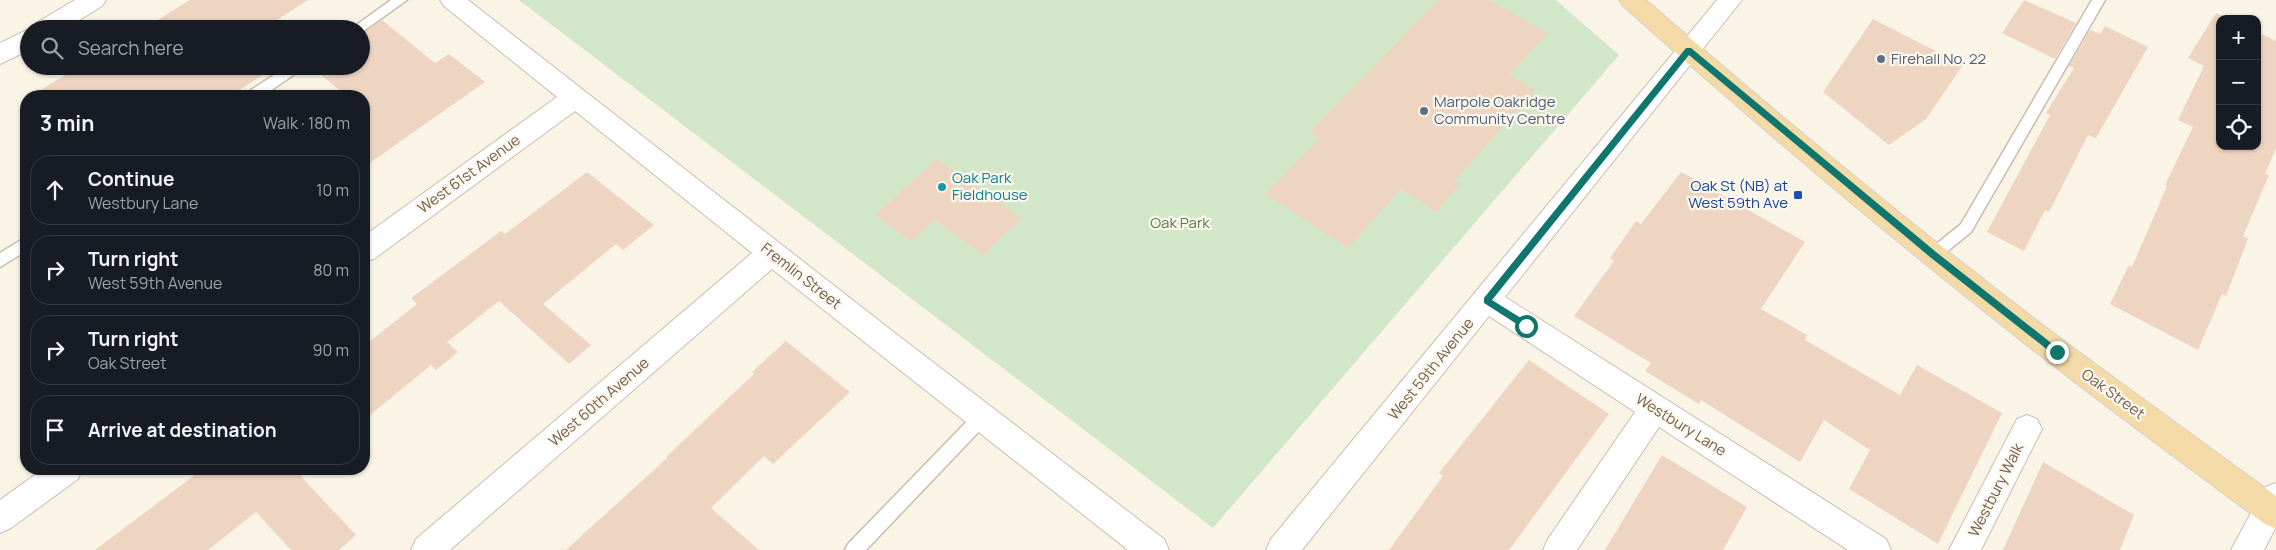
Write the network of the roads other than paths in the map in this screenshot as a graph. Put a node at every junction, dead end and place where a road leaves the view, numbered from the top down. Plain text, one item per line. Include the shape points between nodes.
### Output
1 (94, 0) edge
2 (401, 0) edge
3 (452, 0) edge
4 (1631, 0) edge
5 (1730, 0) edge
6 (2099, 0) edge
7 (60, 20) edge
8 (370, 20) edge
9 (20, 43) edge
10 (1689, 50) junction
11 (0, 55) edge
12 (285, 75) edge
13 (262, 90) edge
14 (574, 98) junction
15 (20, 248) edge
16 (370, 248) edge
17 (771, 253) junction
18 (1933, 255) junction
19 (0, 260) edge
20 (1487, 300) junction
21 (1654, 409) junction
22 (982, 417) junction
23 (2027, 429) dead end
24 (60, 475) edge
25 (2274, 507) edge
26 (0, 518) edge
27 (427, 550) edge
28 (854, 550) edge
29 (1153, 550) edge
30 (1282, 550) edge
31 (1559, 550) edge
32 (1875, 550) edge
33 (1965, 550) edge
34 (2247, 550) edge

1 - 7 street
2 - 8 lane
3 - 14 street, Fremlin Street
4 - 10 main road, Oak Street
5 - 10 street, West 59th Avenue
6 - 18 lane via 1966,228
9 - 11 street
10 - 18 main road, Oak Street
10 - 20 street, West 59th Avenue
12 - 13 lane
14 - 16 street, West 61st Avenue
14 - 17 street, Fremlin Street
15 - 19 lane
17 - 22 street, Fremlin Street
17 - 27 street, West 60th Avenue
18 - 25 main road, Oak Street via 2057,352
20 - 21 street, Westbury Lane
20 - 30 street, West 59th Avenue
21 - 31 street
21 - 32 street, Westbury Lane
22 - 28 lane
22 - 29 street, Fremlin Street
23 - 33 street, Westbury Walk
24 - 26 street
25 - 34 street

